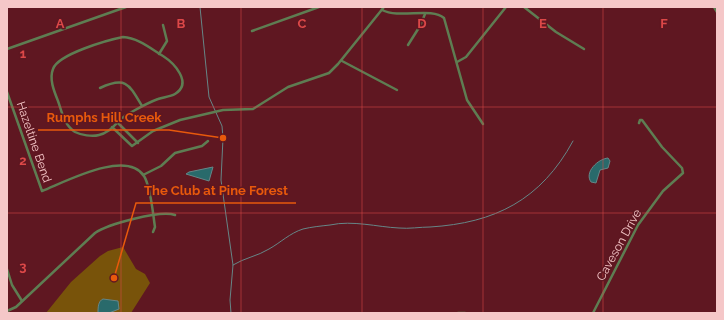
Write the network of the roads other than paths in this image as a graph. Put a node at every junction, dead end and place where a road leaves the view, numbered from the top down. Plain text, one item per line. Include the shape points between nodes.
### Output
1 (126, 7) edge
2 (319, 7) edge
3 (506, 7) edge
4 (524, 7) edge
5 (714, 7) edge
6 (383, 8) edge
7 (717, 12) edge
8 (425, 14) junction
9 (163, 26) dead end
10 (252, 31) dead end
11 (408, 45) dead end
12 (7, 49) edge
13 (584, 49) dead end
14 (160, 54) junction
15 (342, 61) junction
16 (457, 62) junction
17 (100, 88) dead end
18 (397, 90) dead end
19 (7, 92) edge
20 (142, 106) junction
21 (118, 122) junction
22 (639, 123) dead end
23 (483, 124) dead end
24 (112, 127) junction
25 (208, 141) dead end
26 (138, 143) junction
27 (143, 175) junction
28 (175, 215) dead end
29 (153, 216) junction
30 (152, 232) dead end
31 (7, 269) edge
32 (22, 301) junction
33 (7, 311) edge
34 (458, 313) edge
35 (465, 313) edge
36 (593, 313) edge

1 - 12 street
2 - 10 street
3 - 16 street via 466,57
4 - 13 street via 556,32
5 - 7 street
6 - 8 street via 395,14
6 - 15 street
8 - 11 street
8 - 16 street via 444,18
9 - 14 street via 167,41
14 - 20 street via 177,66 182,80 180,89 174,94
14 - 24 street via 137,40 123,37 66,56 53,67 53,88 67,125 76,133 91,136 100,135
15 - 18 street
15 - 26 street via 328,72 288,87 253,109 223,110 180,120 153,131
16 - 23 street via 467,100
17 - 20 street via 113,82 125,83 130,86
19 - 27 street, Hazeltine Bend via 42,191 110,166 131,167
20 - 21 street
21 - 24 street
21 - 26 street
22 - 36 street, Caveson Drive via 642,120 682,168 683,173 663,191 638,225
24 - 26 street via 130,145
25 - 27 street via 202,146 175,153 160,166
27 - 29 street
28 - 29 street via 170,213
29 - 30 street via 155,227
29 - 32 street via 111,224 95,232
31 - 32 street via 12,286
32 - 33 street
34 - 35 street

